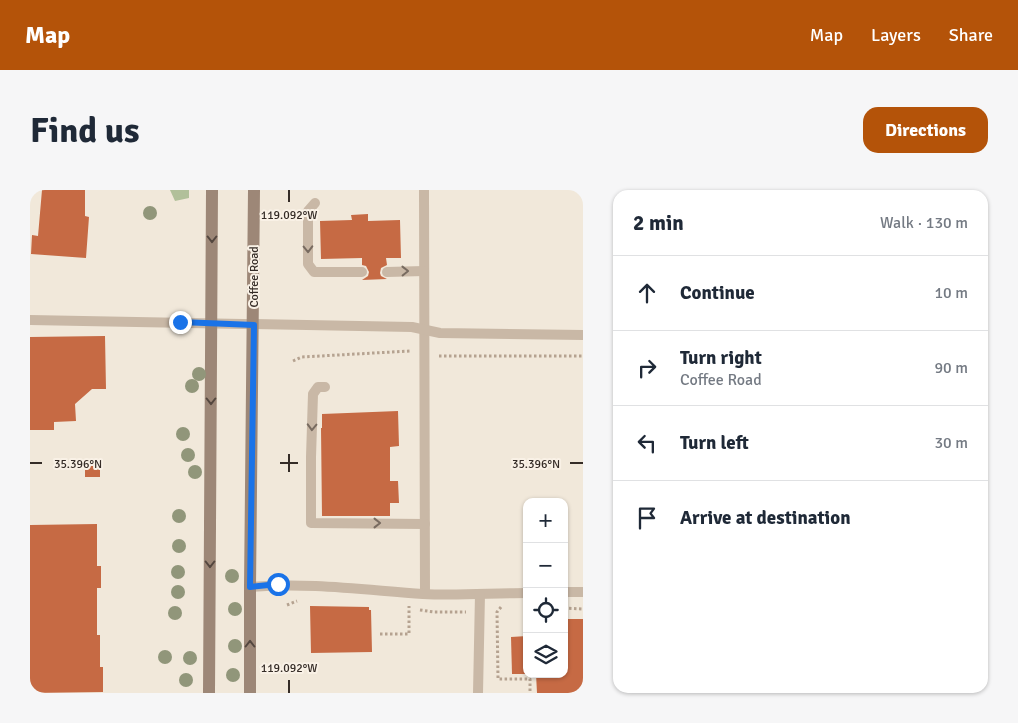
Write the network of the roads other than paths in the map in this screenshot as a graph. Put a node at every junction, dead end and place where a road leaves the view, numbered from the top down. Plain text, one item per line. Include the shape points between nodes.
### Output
1 (212, 190) edge
2 (254, 190) edge
3 (424, 190) edge
4 (315, 203) dead end
5 (424, 271) junction
6 (362, 272) dead end
7 (387, 272) dead end
8 (30, 320) edge
9 (212, 323) junction
10 (254, 325) junction
11 (424, 330) junction
12 (583, 335) edge
13 (325, 387) dead end
14 (425, 524) junction
15 (250, 587) junction
16 (568, 592) edge
17 (583, 592) edge
18 (523, 593) edge
19 (426, 594) junction
20 (480, 594) junction
21 (209, 693) edge
22 (250, 693) edge
23 (478, 693) edge

1 -> 9 main road
2 - 10 main road, Coffee Road
3 - 5 lane
4 -> 6 lane via 308,211 308,264 314,272
7 -> 5 lane
5 - 11 lane
8 - 9 lane
9 - 10 lane
9 -> 21 main road
10 - 11 lane via 412,327
10 - 15 main road, Coffee Road
11 - 12 lane
11 - 14 lane
13 -> 14 lane via 318,387 313,394 311,523
14 - 19 lane
15 - 19 lane via 278,584
22 -> 15 main road, Coffee Road
16 - 17 lane
18 - 20 lane
19 - 20 lane
20 - 23 lane

